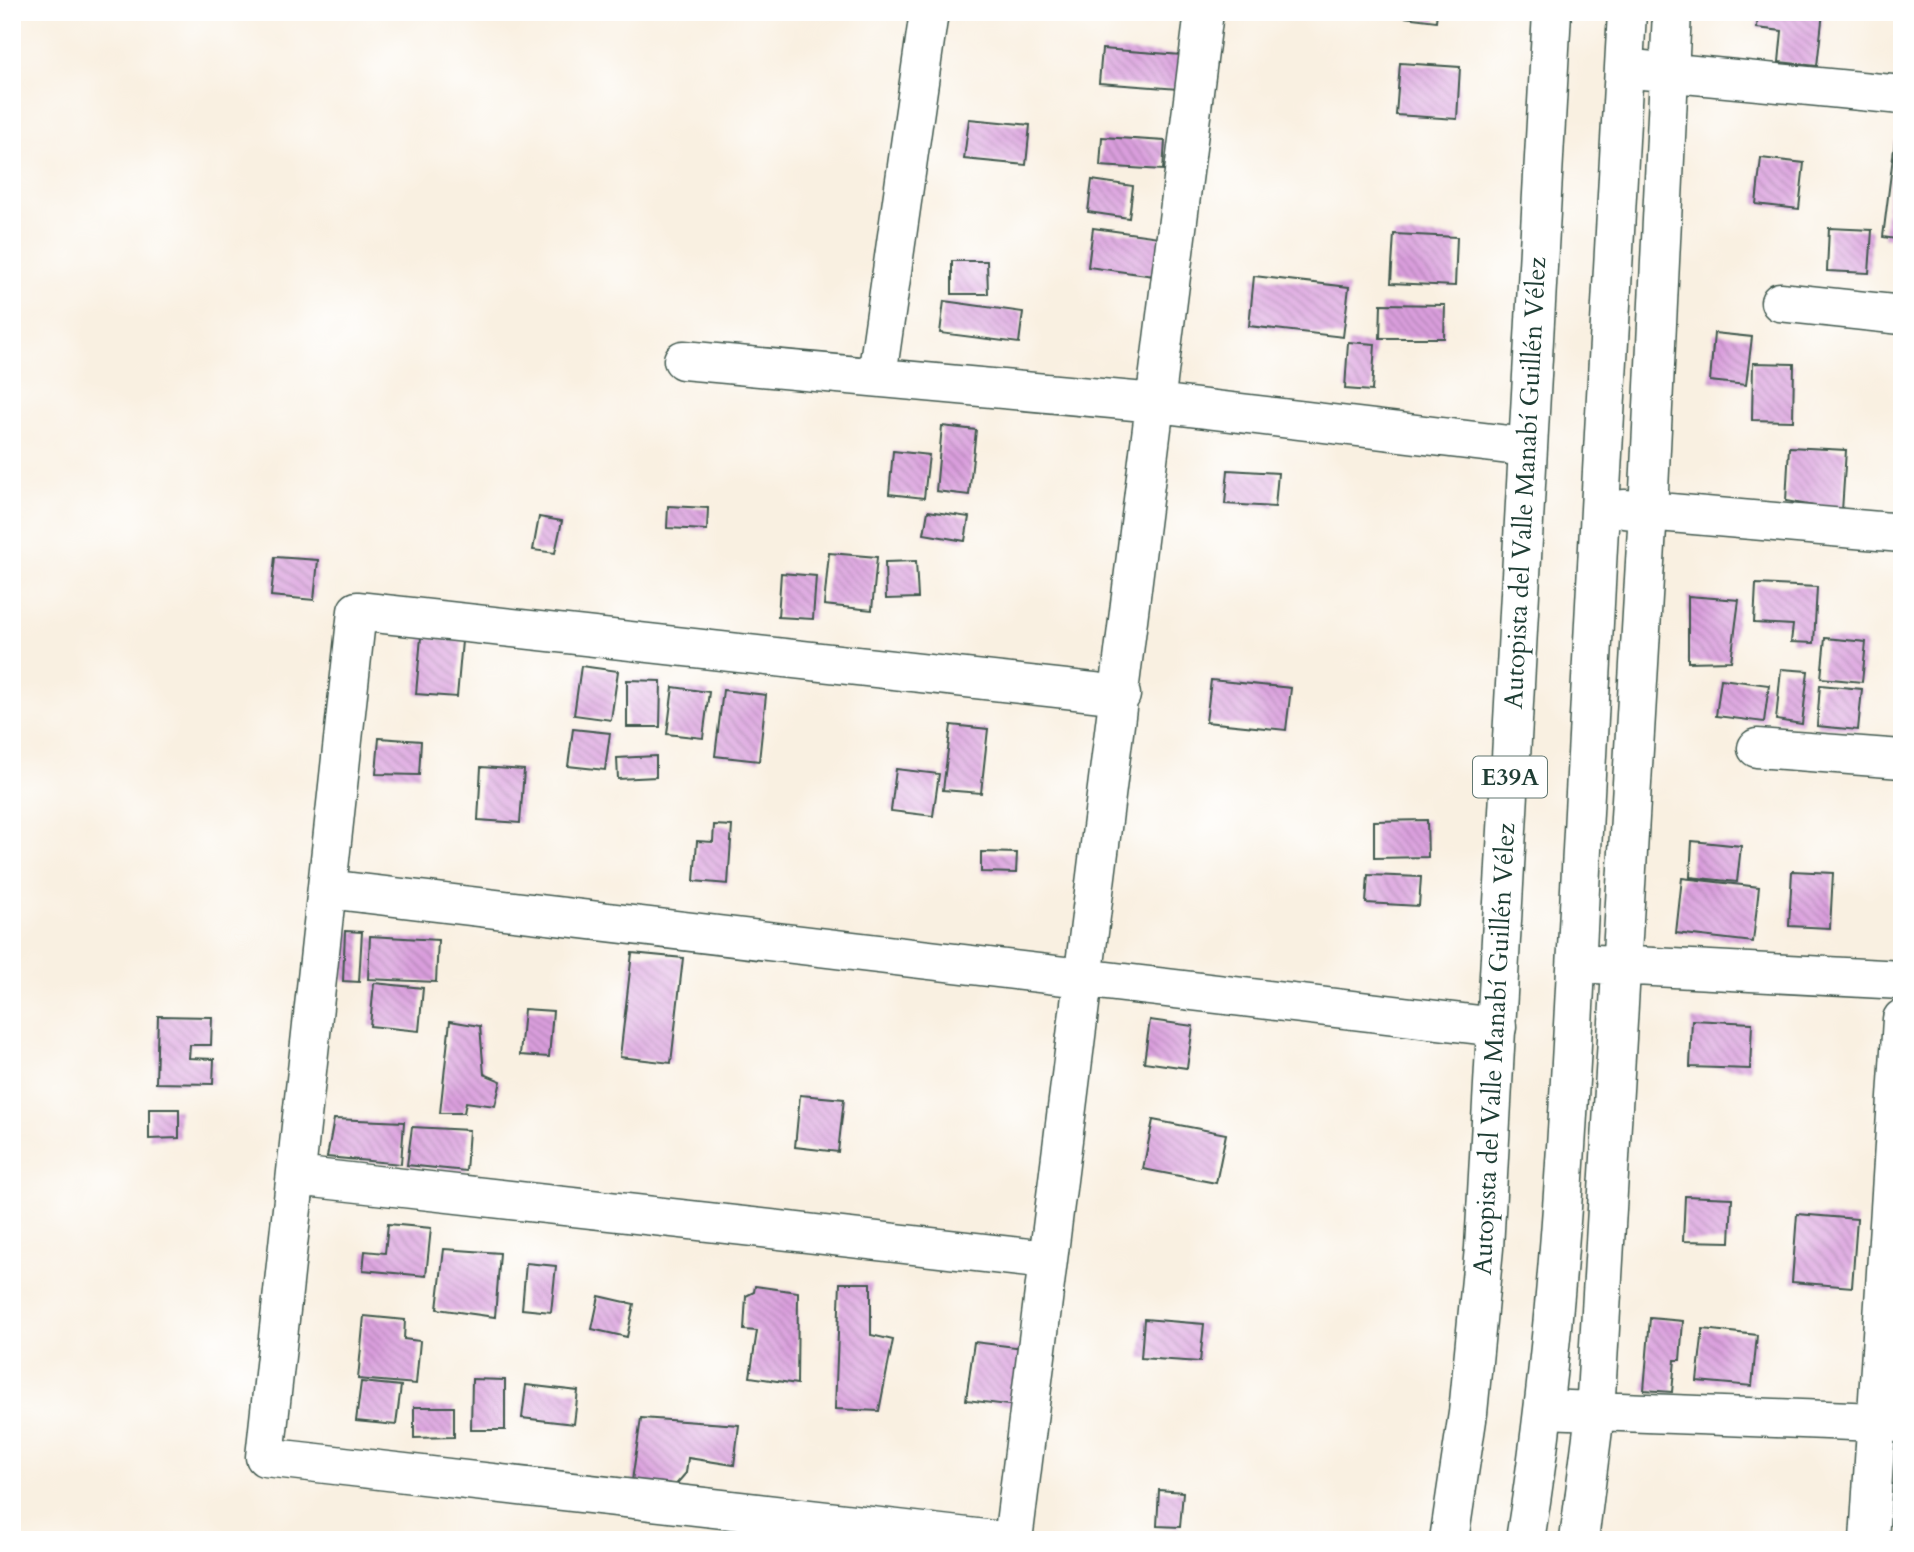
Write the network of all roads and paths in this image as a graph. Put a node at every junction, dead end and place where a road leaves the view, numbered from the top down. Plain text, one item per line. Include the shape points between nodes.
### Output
1 (929, 12) edge
2 (1204, 12) edge
3 (1552, 12) edge
4 (1626, 12) edge
5 (1672, 12) edge
6 (1623, 69) junction
7 (1669, 73) junction
8 (1902, 95) edge
9 (1780, 302) dead end
10 (1902, 315) edge
11 (683, 360) dead end
12 (877, 376) junction
13 (1156, 403) junction
14 (1526, 447) junction
15 (1601, 507) junction
16 (1648, 511) junction
17 (1902, 533) edge
18 (1121, 695) junction
19 (1757, 748) dead end
20 (1902, 759) edge
21 (327, 889) junction
22 (1576, 963) junction
23 (1621, 965) junction
24 (1083, 977) junction
25 (1902, 980) edge
26 (1902, 1019) edge
27 (1497, 1027) junction
28 (296, 1176) junction
29 (1896, 1195) edge
30 (1047, 1260) junction
31 (1544, 1409) junction
32 (1595, 1413) junction
33 (1889, 1423) edge
34 (994, 1540) edge
35 (1013, 1540) edge
36 (1449, 1540) edge
37 (1525, 1540) edge
38 (1579, 1540) edge
39 (1869, 1540) edge

1 - 12 street
2 - 13 street
3 - 14 street, Autopista del Valle Manabí Guillén Vélez / E39A
4 - 6 street, E39A
5 - 7 street
6 - 7 street
6 - 15 street, E39A
7 - 8 street
7 - 16 street
9 - 10 street
11 - 12 street
12 - 13 street
13 - 14 street
13 - 18 street
14 - 27 street, Autopista del Valle Manabí Guillén Vélez / E39A
15 - 16 street
15 - 22 street, E39A
16 - 17 street
16 - 23 street
18 - 21 street via 357,611
18 - 24 street
19 - 20 street
21 - 24 street
21 - 28 street
22 - 23 street
22 - 31 street, E39A
23 - 25 street
23 - 32 street
24 - 27 street
24 - 30 street
26 - 29 street
27 - 36 street, Autopista del Valle Manabí Guillén Vélez / E39A via 1484,1248 1468,1413
28 - 30 street
28 - 34 street via 265,1457
29 - 33 street
30 - 35 street
31 - 32 street
31 - 37 street, E39A
32 - 33 street
32 - 38 street
33 - 39 street

